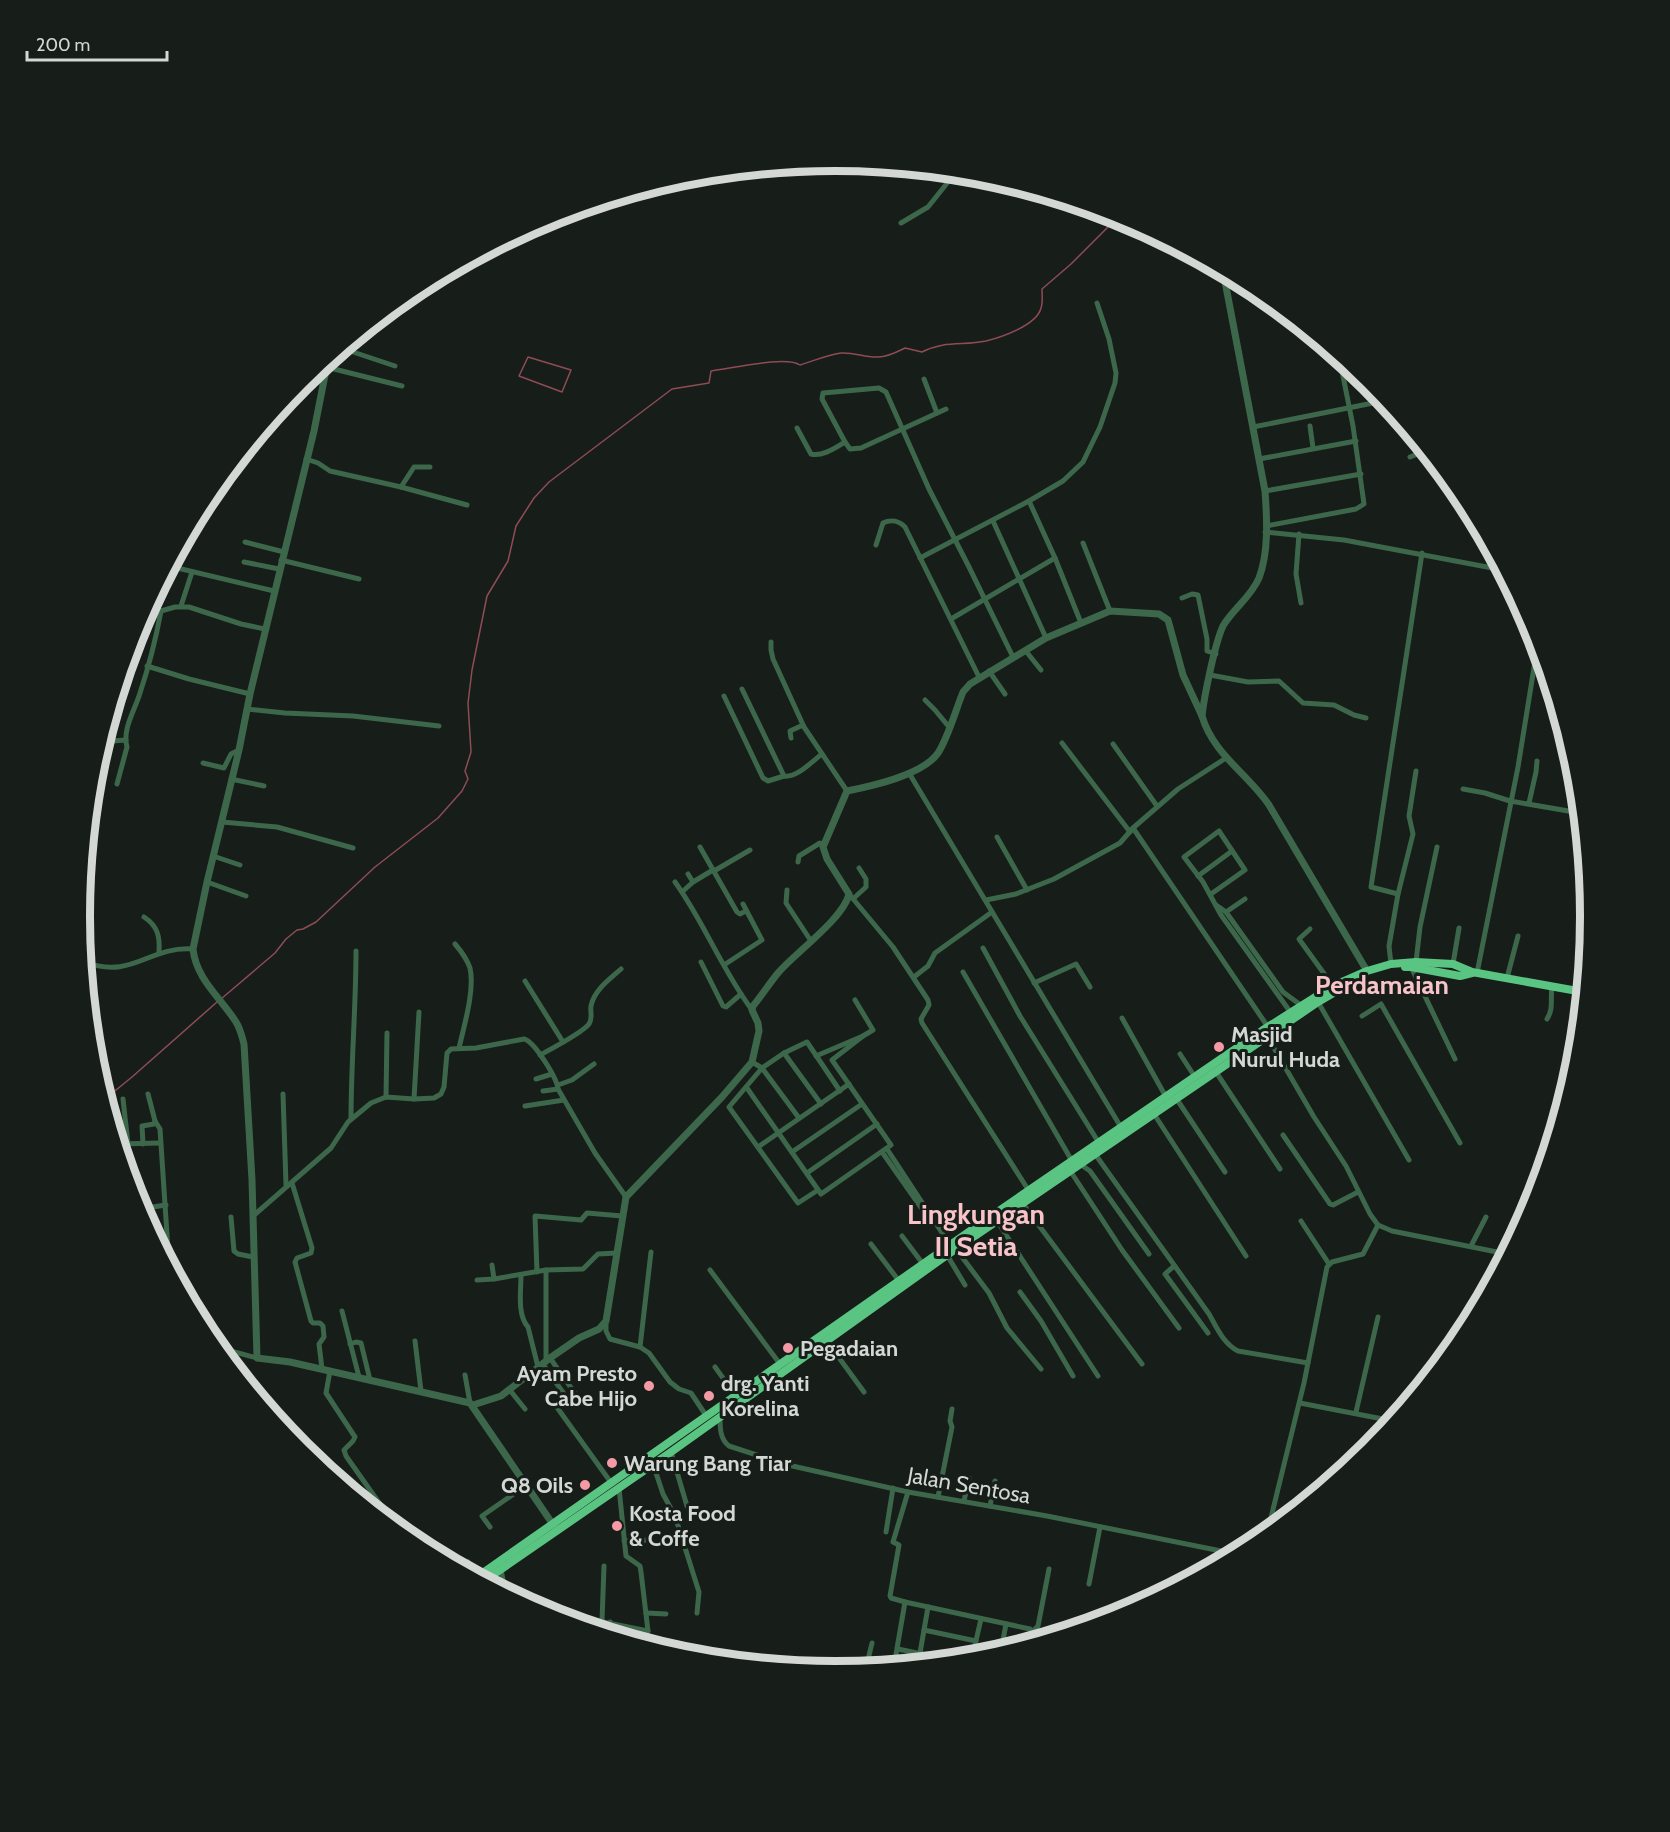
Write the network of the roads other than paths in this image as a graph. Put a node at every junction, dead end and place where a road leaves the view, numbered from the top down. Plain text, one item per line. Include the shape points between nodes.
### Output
1 (950, 180) edge
2 (901, 223) dead end
3 (1225, 282) edge
4 (1231, 286) edge
5 (1226, 287) junction
6 (1097, 303) dead end
7 (350, 351) edge
8 (334, 365) edge
9 (395, 366) dead end
10 (1342, 371) edge
11 (325, 374) edge
12 (924, 379) dead end
13 (402, 386) dead end
14 (1375, 404) edge
15 (1350, 408) junction
16 (946, 409) dead end
17 (937, 413) junction
18 (1311, 426) dead end
19 (1253, 427) junction
20 (797, 428) dead end
21 (903, 428) junction
22 (1356, 441) junction
23 (845, 442) junction
24 (1313, 448) junction
25 (1419, 453) edge
26 (1410, 457) dead end
27 (306, 459) junction
28 (1259, 459) junction
29 (430, 467) dead end
30 (1361, 474) junction
31 (401, 487) junction
32 (1264, 491) junction
33 (1029, 501) junction
34 (467, 506) dead end
35 (993, 521) junction
36 (1265, 529) junction
37 (1299, 534) junction
38 (956, 540) junction
39 (245, 542) dead end
40 (1083, 543) dead end
41 (876, 545) dead end
42 (284, 552) junction
43 (1422, 553) junction
44 (920, 558) junction
45 (1055, 558) junction
46 (281, 560) junction
47 (244, 562) dead end
48 (177, 568) edge
49 (1493, 568) edge
50 (279, 569) junction
51 (192, 572) junction
52 (359, 579) dead end
53 (1019, 579) junction
54 (274, 591) junction
55 (1182, 598) dead end
56 (984, 599) junction
57 (1301, 603) dead end
58 (182, 606) junction
59 (157, 610) edge
60 (162, 611) junction
61 (1110, 611) junction
62 (951, 619) junction
63 (1080, 623) junction
64 (265, 628) junction
65 (1046, 638) junction
66 (771, 642) dead end
67 (1025, 650) junction
68 (1215, 654) junction
69 (1013, 657) junction
70 (1535, 663) edge
71 (147, 666) junction
72 (1041, 670) dead end
73 (989, 671) junction
74 (1210, 675) junction
75 (979, 677) junction
76 (742, 689) dead end
77 (250, 694) junction
78 (1005, 694) dead end
79 (724, 696) dead end
80 (925, 700) dead end
81 (246, 709) junction
82 (1202, 716) junction
83 (1366, 718) dead end
84 (803, 725) junction
85 (439, 726) dead end
86 (949, 727) junction
87 (791, 738) dead end
88 (126, 740) junction
89 (1062, 743) dead end
90 (1113, 744) dead end
91 (239, 750) junction
92 (108, 754) edge
93 (822, 754) junction
94 (1226, 758) junction
95 (1537, 761) dead end
96 (203, 763) dead end
97 (1416, 771) dead end
98 (909, 772) junction
99 (784, 776) junction
100 (231, 779) junction
101 (117, 783) dead end
102 (264, 786) dead end
103 (1464, 789) dead end
104 (847, 791) junction
105 (1510, 801) junction
106 (1529, 803) junction
107 (1157, 806) junction
108 (1572, 811) edge
109 (222, 822) junction
110 (1132, 830) junction
111 (997, 837) dead end
112 (823, 844) junction
113 (700, 847) dead end
114 (1437, 847) dead end
115 (353, 848) dead end
116 (750, 850) dead end
117 (1232, 851) junction
118 (213, 856) junction
119 (798, 862) dead end
120 (240, 865) dead end
121 (859, 868) dead end
122 (714, 870) junction
123 (688, 874) dead end
124 (1198, 876) junction
125 (207, 882) junction
126 (675, 882) dead end
127 (693, 882) junction
128 (787, 890) dead end
129 (1027, 890) junction
130 (682, 892) junction
131 (1210, 894) junction
132 (1398, 894) junction
133 (246, 896) dead end
134 (851, 896) junction
135 (1245, 899) dead end
136 (986, 900) junction
137 (743, 904) dead end
138 (1216, 905) junction
139 (746, 910) junction
140 (992, 912) junction
141 (1226, 912) junction
142 (144, 917) dead end
143 (1459, 928) dead end
144 (1310, 929) dead end
145 (1518, 936) dead end
146 (811, 941) junction
147 (455, 944) dead end
148 (983, 948) dead end
149 (194, 949) junction
150 (356, 951) dead end
151 (159, 952) junction
152 (701, 962) dead end
153 (1390, 964) junction
154 (1413, 964) junction
155 (1453, 964) junction
156 (92, 965) edge
157 (724, 965) junction
158 (621, 969) dead end
159 (1367, 971) junction
160 (963, 972) dead end
161 (1475, 973) junction
162 (914, 977) junction
163 (1508, 978) junction
164 (525, 981) dead end
165 (1034, 982) junction
166 (1333, 986) junction
167 (1090, 987) dead end
168 (1552, 987) junction
169 (1576, 991) edge
170 (741, 994) junction
171 (855, 1000) dead end
172 (1318, 1002) junction
173 (1302, 1006) junction
174 (752, 1010) junction
175 (419, 1012) dead end
176 (1291, 1013) junction
177 (1362, 1016) dead end
178 (1122, 1018) dead end
179 (1547, 1020) dead end
180 (1266, 1031) junction
181 (387, 1033) dead end
182 (863, 1036) junction
183 (563, 1042) junction
184 (459, 1048) junction
185 (784, 1053) junction
186 (1180, 1054) dead end
187 (540, 1055) junction
188 (816, 1056) junction
189 (1455, 1059) dead end
190 (752, 1062) junction
191 (594, 1064) dead end
192 (762, 1068) junction
193 (1216, 1072) junction
194 (552, 1074) junction
195 (1195, 1077) junction
196 (536, 1079) dead end
197 (849, 1084) junction
198 (558, 1087) junction
199 (747, 1088) junction
200 (543, 1091) dead end
201 (840, 1091) junction
202 (148, 1094) dead end
203 (283, 1094) dead end
204 (386, 1097) junction
205 (1166, 1097) junction
206 (1176, 1098) junction
207 (123, 1099) dead end
208 (414, 1099) junction
209 (564, 1100) junction
210 (821, 1104) junction
211 (862, 1104) junction
212 (525, 1106) dead end
213 (1154, 1114) junction
214 (800, 1118) junction
215 (351, 1119) junction
216 (155, 1121) junction
217 (877, 1124) junction
218 (1123, 1130) junction
219 (778, 1133) junction
220 (1283, 1135) dead end
221 (160, 1143) junction
222 (1099, 1143) junction
223 (1460, 1143) dead end
224 (128, 1144) joint
225 (143, 1144) junction
226 (758, 1147) junction
227 (885, 1151) junction
228 (792, 1152) junction
229 (1095, 1154) junction
230 (1409, 1160) dead end
231 (1076, 1163) junction
232 (1280, 1169) dead end
233 (1071, 1172) junction
234 (1225, 1172) dead end
235 (807, 1173) junction
236 (289, 1184) junction
237 (818, 1190) junction
238 (1029, 1191) junction
239 (1359, 1192) junction
240 (626, 1197) junction
241 (1023, 1204) junction
242 (166, 1205) junction
243 (150, 1207) edge
244 (253, 1216) junction
245 (622, 1216) junction
246 (231, 1217) dead end
247 (1486, 1217) dead end
248 (997, 1221) junction
249 (1301, 1221) dead end
250 (1378, 1225) junction
251 (902, 1236) dead end
252 (871, 1244) dead end
253 (1471, 1246) junction
254 (953, 1247) junction
255 (168, 1248) edge
256 (651, 1252) dead end
257 (1500, 1252) edge
258 (617, 1253) junction
259 (1149, 1254) dead end
260 (947, 1255) junction
261 (1246, 1256) dead end
262 (254, 1257) junction
263 (923, 1264) junction
264 (1329, 1264) junction
265 (492, 1265) dead end
266 (1174, 1266) junction
267 (546, 1270) junction
268 (710, 1270) dead end
269 (537, 1272) junction
270 (520, 1275) junction
271 (494, 1279) junction
272 (477, 1280) dead end
273 (899, 1281) junction
274 (965, 1285) dead end
275 (1020, 1292) dead end
276 (342, 1311) dead end
277 (1378, 1317) dead end
278 (606, 1321) junction
279 (1179, 1328) dead end
280 (1208, 1333) dead end
281 (826, 1340) junction
282 (415, 1341) dead end
283 (350, 1344) junction
284 (640, 1347) junction
285 (231, 1351) edge
286 (257, 1358) junction
287 (544, 1362) junction
288 (1308, 1363) junction
289 (780, 1364) junction
290 (1142, 1364) dead end
291 (715, 1367) dead end
292 (1041, 1368) dead end
293 (322, 1369) junction
294 (330, 1371) junction
295 (465, 1375) dead end
296 (1073, 1376) dead end
297 (1098, 1376) dead end
298 (359, 1377) junction
299 (370, 1380) junction
300 (509, 1389) junction
301 (421, 1391) junction
302 (574, 1392) dead end
303 (864, 1392) dead end
304 (736, 1396) junction
305 (1300, 1403) junction
306 (471, 1404) junction
307 (525, 1409) dead end
308 (952, 1409) dead end
309 (1356, 1412) junction
310 (719, 1413) junction
311 (707, 1417) junction
312 (1384, 1419) edge
313 (671, 1452) junction
314 (653, 1464) junction
315 (969, 1478) dead end
316 (995, 1481) dead end
317 (525, 1486) junction
318 (616, 1486) junction
319 (893, 1488) junction
320 (908, 1492) junction
321 (938, 1497) junction
322 (964, 1501) junction
323 (687, 1506) dead end
324 (990, 1506) junction
325 (383, 1508) edge
326 (1271, 1520) edge
327 (490, 1527) dead end
328 (1100, 1527) junction
329 (555, 1528) junction
330 (886, 1532) dead end
331 (647, 1540) dead end
332 (624, 1541) junction
333 (1223, 1551) edge
334 (468, 1562) dead end
335 (471, 1566) edge
336 (604, 1566) dead end
337 (501, 1569) junction
338 (1049, 1569) dead end
339 (486, 1574) edge
340 (488, 1575) edge
341 (503, 1583) edge
342 (1089, 1584) dead end
343 (905, 1602) junction
344 (928, 1607) junction
345 (697, 1613) dead end
346 (646, 1614) junction
347 (666, 1614) dead end
348 (981, 1619) junction
349 (592, 1620) edge
350 (602, 1621) junction
351 (610, 1622) junction
352 (1006, 1624) junction
353 (609, 1625) edge
354 (924, 1630) junction
355 (648, 1631) junction
356 (1032, 1632) joint
357 (646, 1637) edge
358 (976, 1641) junction
359 (1003, 1642) edge
360 (872, 1643) dead end
361 (974, 1648) edge
362 (898, 1649) junction
363 (920, 1653) junction
364 (929, 1655) edge
365 (896, 1658) edge
366 (868, 1660) edge

1 - 2 street via 928,207
3 - 5 street
4 - 5 street
5 - 19 street
6 - 33 street via 1116,373 1110,399 1083,462 1063,481
7 - 9 street
8 - 13 street
10 - 15 street
11 - 27 street
12 - 17 street
14 - 15 street
15 - 19 street
15 - 22 street
16 - 17 street
17 - 21 street
18 - 24 street
19 - 28 street
20 - 23 street via 814,456
21 - 23 street via 861,448 850,449
21 - 23 street via 884,390 823,393 822,399
21 - 38 street
22 - 24 street
22 - 30 street
24 - 28 street
25 - 26 street
27 - 31 street via 330,471
27 - 42 street
28 - 32 street
29 - 31 street via 414,467
30 - 32 street
30 - 36 street via 1365,500 1362,507
31 - 34 street
32 - 36 street
33 - 35 street
33 - 45 street
35 - 38 street
35 - 53 street
36 - 37 street
36 - 68 street via 1258,580 1223,626
37 - 43 street
37 - 57 street via 1296,574
38 - 44 street
38 - 56 street
39 - 42 street
40 - 61 street
41 - 44 street via 883,523 900,523
42 - 46 street
43 - 49 street
43 - 132 street via 1371,887
44 - 62 street
45 - 53 street
45 - 63 street
46 - 50 street
46 - 52 street
47 - 50 street
48 - 51 street
50 - 54 street
51 - 54 street
51 - 58 street
53 - 56 street
53 - 65 street
54 - 64 street
55 - 68 street via 1198,595 1207,651
56 - 62 street
56 - 69 street
58 - 60 street
58 - 64 street
59 - 60 street
60 - 71 street
61 - 63 street
61 - 82 street via 1159,614 1168,620 1183,675
62 - 75 street
63 - 65 street
64 - 77 street
65 - 67 street
66 - 84 street via 773,659
67 - 69 street
67 - 72 street
68 - 74 street
69 - 73 street
70 - 105 street
71 - 77 street
71 - 88 street
73 - 75 street
73 - 78 street
74 - 82 street
74 - 83 street via 1248,682 1279,681 1303,703 1334,705
75 - 86 street via 966,688
76 - 99 street
77 - 81 street
79 - 99 street via 763,778 768,781
80 - 86 street
81 - 85 street
81 - 91 street
82 - 94 street
84 - 87 street via 790,731
84 - 93 street
86 - 98 street via 938,753
88 - 92 street via 112,741
88 - 101 street
89 - 110 street
90 - 107 street
91 - 96 street via 231,754 224,768
91 - 100 street
93 - 99 street via 795,774
93 - 104 street
94 - 107 street
94 - 159 street via 1269,805
95 - 106 street
97 - 132 street via 1409,816 1413,834
98 - 104 street via 883,784
98 - 136 street
100 - 102 street
100 - 109 street
103 - 105 street
104 - 112 street
105 - 106 street
105 - 161 street
106 - 108 street
107 - 110 street
109 - 115 street via 277,827
109 - 118 street
110 - 129 street via 1120,843
110 - 180 street
111 - 129 street
112 - 119 street via 799,856
112 - 134 street via 827,859
113 - 122 street
114 - 154 street
116 - 122 street
117 - 124 street
117 - 124 street via 1219,831 1184,857
117 - 131 street via 1245,870
118 - 120 street
118 - 125 street
121 - 134 street via 866,887
122 - 127 street
122 - 139 street via 737,912
123 - 127 street
124 - 131 street
125 - 133 street
125 - 149 street
126 - 130 street
127 - 130 street
128 - 146 street via 786,903
129 - 136 street
130 - 157 street
131 - 138 street
132 - 153 street via 1389,946
134 - 146 street
134 - 162 street
135 - 141 street
136 - 140 street
137 - 139 street
138 - 141 street
138 - 176 street
139 - 157 street via 762,940
140 - 162 street via 935,953 928,966
140 - 165 street
141 - 173 street via 1283,992
142 - 151 street via 157,929
143 - 155 street
144 - 166 street via 1299,939
145 - 163 street
146 - 174 street via 778,973
147 - 184 street via 470,972
148 - 222 street
149 - 151 street
149 - 244 street via 200,972 237,1024 244,1044
150 - 215 street
151 - 156 street via 122,968
152 - 170 street via 723,1006
153 - 154 highway
153 - 159 highway
154 - 155 highway
154 - 161 highway via 1460,976
154 - 172 highway via 1369,974
154 - 189 street
155 - 161 highway
157 - 170 street
158 - 183 street via 593,999 589,1025
159 - 166 highway
160 - 231 street
161 - 163 highway
162 - 238 street via 929,1005 922,1023
163 - 168 highway
164 - 183 street
165 - 167 street via 1076,964
165 - 218 street
166 - 173 highway
168 - 169 highway
168 - 179 street via 1552,1008
170 - 174 street
171 - 182 street via 873,1030
172 - 180 highway
172 - 230 street
173 - 176 highway
174 - 190 street via 759,1023
175 - 208 street
176 - 180 highway
177 - 223 street via 1382,1004
178 - 205 street
180 - 193 highway
180 - 195 highway
180 - 239 street
181 - 204 street
182 - 188 street
182 - 197 street via 832,1060
183 - 187 street
184 - 187 street via 526,1039
184 - 208 street via 447,1053 441,1095
185 - 188 street via 807,1042
185 - 192 street
185 - 210 street
186 - 195 street
187 - 194 street
188 - 201 street
190 - 192 street
190 - 240 street
191 - 198 street
192 - 199 street
192 - 214 street
193 - 206 highway
193 - 232 street
194 - 196 street
194 - 198 street
195 - 205 highway
197 - 201 street
197 - 211 street
198 - 200 street
198 - 209 street
199 - 219 street
199 - 226 street via 729,1107
201 - 210 street
202 - 216 street
203 - 236 street
204 - 208 street
204 - 215 street
205 - 218 highway
206 - 213 highway
206 - 234 street
207 - 224 street
209 - 212 street
209 - 240 street
210 - 214 street
211 - 217 street
211 - 228 street
213 - 218 highway
213 - 261 street
214 - 219 street
215 - 236 street via 333,1145
216 - 221 street via 160,1129
216 - 225 street via 142,1126
217 - 227 street via 891,1145
217 - 235 street
218 - 222 highway
218 - 229 highway
219 - 226 street
219 - 228 street
220 - 239 street via 1329,1204
221 - 225 street
221 - 242 street
222 - 231 highway
224 - 225 street
226 - 237 street via 798,1203
227 - 237 street via 821,1194
227 - 254 street via 927,1216
228 - 235 street
229 - 231 highway
229 - 266 street
231 - 233 highway
231 - 238 highway
231 - 259 street via 1090,1171
233 - 241 highway
233 - 279 street
235 - 237 street
236 - 244 street
236 - 293 street via 312,1248 295,1262 311,1321 323,1326 324,1336 319,1344
238 - 254 highway
239 - 250 street
240 - 245 street
241 - 248 highway
241 - 290 street
242 - 243 street
242 - 255 street
244 - 262 street
245 - 258 street
245 - 269 street via 587,1213 581,1220 535,1216
246 - 262 street via 234,1251
247 - 253 street
248 - 254 highway
248 - 297 street
249 - 264 street
250 - 253 street
250 - 264 street via 1363,1254
251 - 263 street
252 - 273 street
253 - 257 street
254 - 260 highway
254 - 263 highway
254 - 292 street via 989,1293 1007,1328
256 - 284 street
258 - 267 street via 598,1254 583,1269
258 - 278 street
260 - 274 street
260 - 281 highway
262 - 286 street
263 - 273 highway
264 - 288 street
265 - 271 street
266 - 280 street via 1164,1274
266 - 288 street via 1223,1339 1234,1349
267 - 269 street
267 - 287 street
268 - 289 street
269 - 270 street
270 - 271 street
270 - 287 street via 522,1313
271 - 272 street
273 - 289 highway
275 - 296 street
276 - 283 street
277 - 309 street
278 - 284 street via 610,1339
278 - 287 street
281 - 303 street
281 - 310 highway
282 - 301 street
283 - 298 street
283 - 299 street via 361,1343
284 - 311 street via 670,1382 691,1393
285 - 286 street
286 - 293 street
287 - 300 street
287 - 302 street
287 - 318 street via 567,1398 556,1406
288 - 305 street
289 - 304 highway
291 - 304 street
293 - 294 street
294 - 298 street
294 - 325 street via 327,1396 355,1437 344,1450 346,1456
295 - 306 street
298 - 299 street
299 - 301 street
300 - 306 street via 494,1399
300 - 307 street
301 - 306 street
304 - 310 highway
305 - 309 street
305 - 326 street
306 - 317 street
308 - 321 street
309 - 312 street
310 - 311 highway
310 - 313 highway
310 - 319 street, Jalan Sentosa via 725,1443 735,1449
311 - 318 highway
313 - 314 highway
313 - 323 street
314 - 318 highway
314 - 345 street via 675,1516 699,1592
315 - 322 street
316 - 324 street
317 - 327 street via 482,1516
317 - 329 street
318 - 329 highway
318 - 332 street
319 - 320 street, Jalan Sentosa
319 - 330 street
320 - 321 street, Jalan Sentosa
320 - 343 street via 893,1542 899,1545 890,1596
321 - 322 street, Jalan Sentosa
322 - 324 street, Jalan Sentosa
324 - 328 street, Jalan Sentosa
328 - 333 street, Jalan Sentosa
328 - 342 street
329 - 337 highway
329 - 339 highway
331 - 332 street
332 - 346 street via 627,1558 640,1566
334 - 335 street
336 - 350 street
337 - 340 highway
337 - 341 street
338 - 356 street via 1038,1626
343 - 344 street
343 - 362 street
344 - 348 street
344 - 354 street
346 - 347 street
346 - 355 street
348 - 352 street
348 - 358 street
349 - 350 street
350 - 351 street
351 - 353 street
351 - 355 street
352 - 356 street
352 - 359 street
354 - 358 street
354 - 363 street
355 - 357 street
358 - 361 street
360 - 366 street
362 - 363 street
362 - 365 street
363 - 364 street

